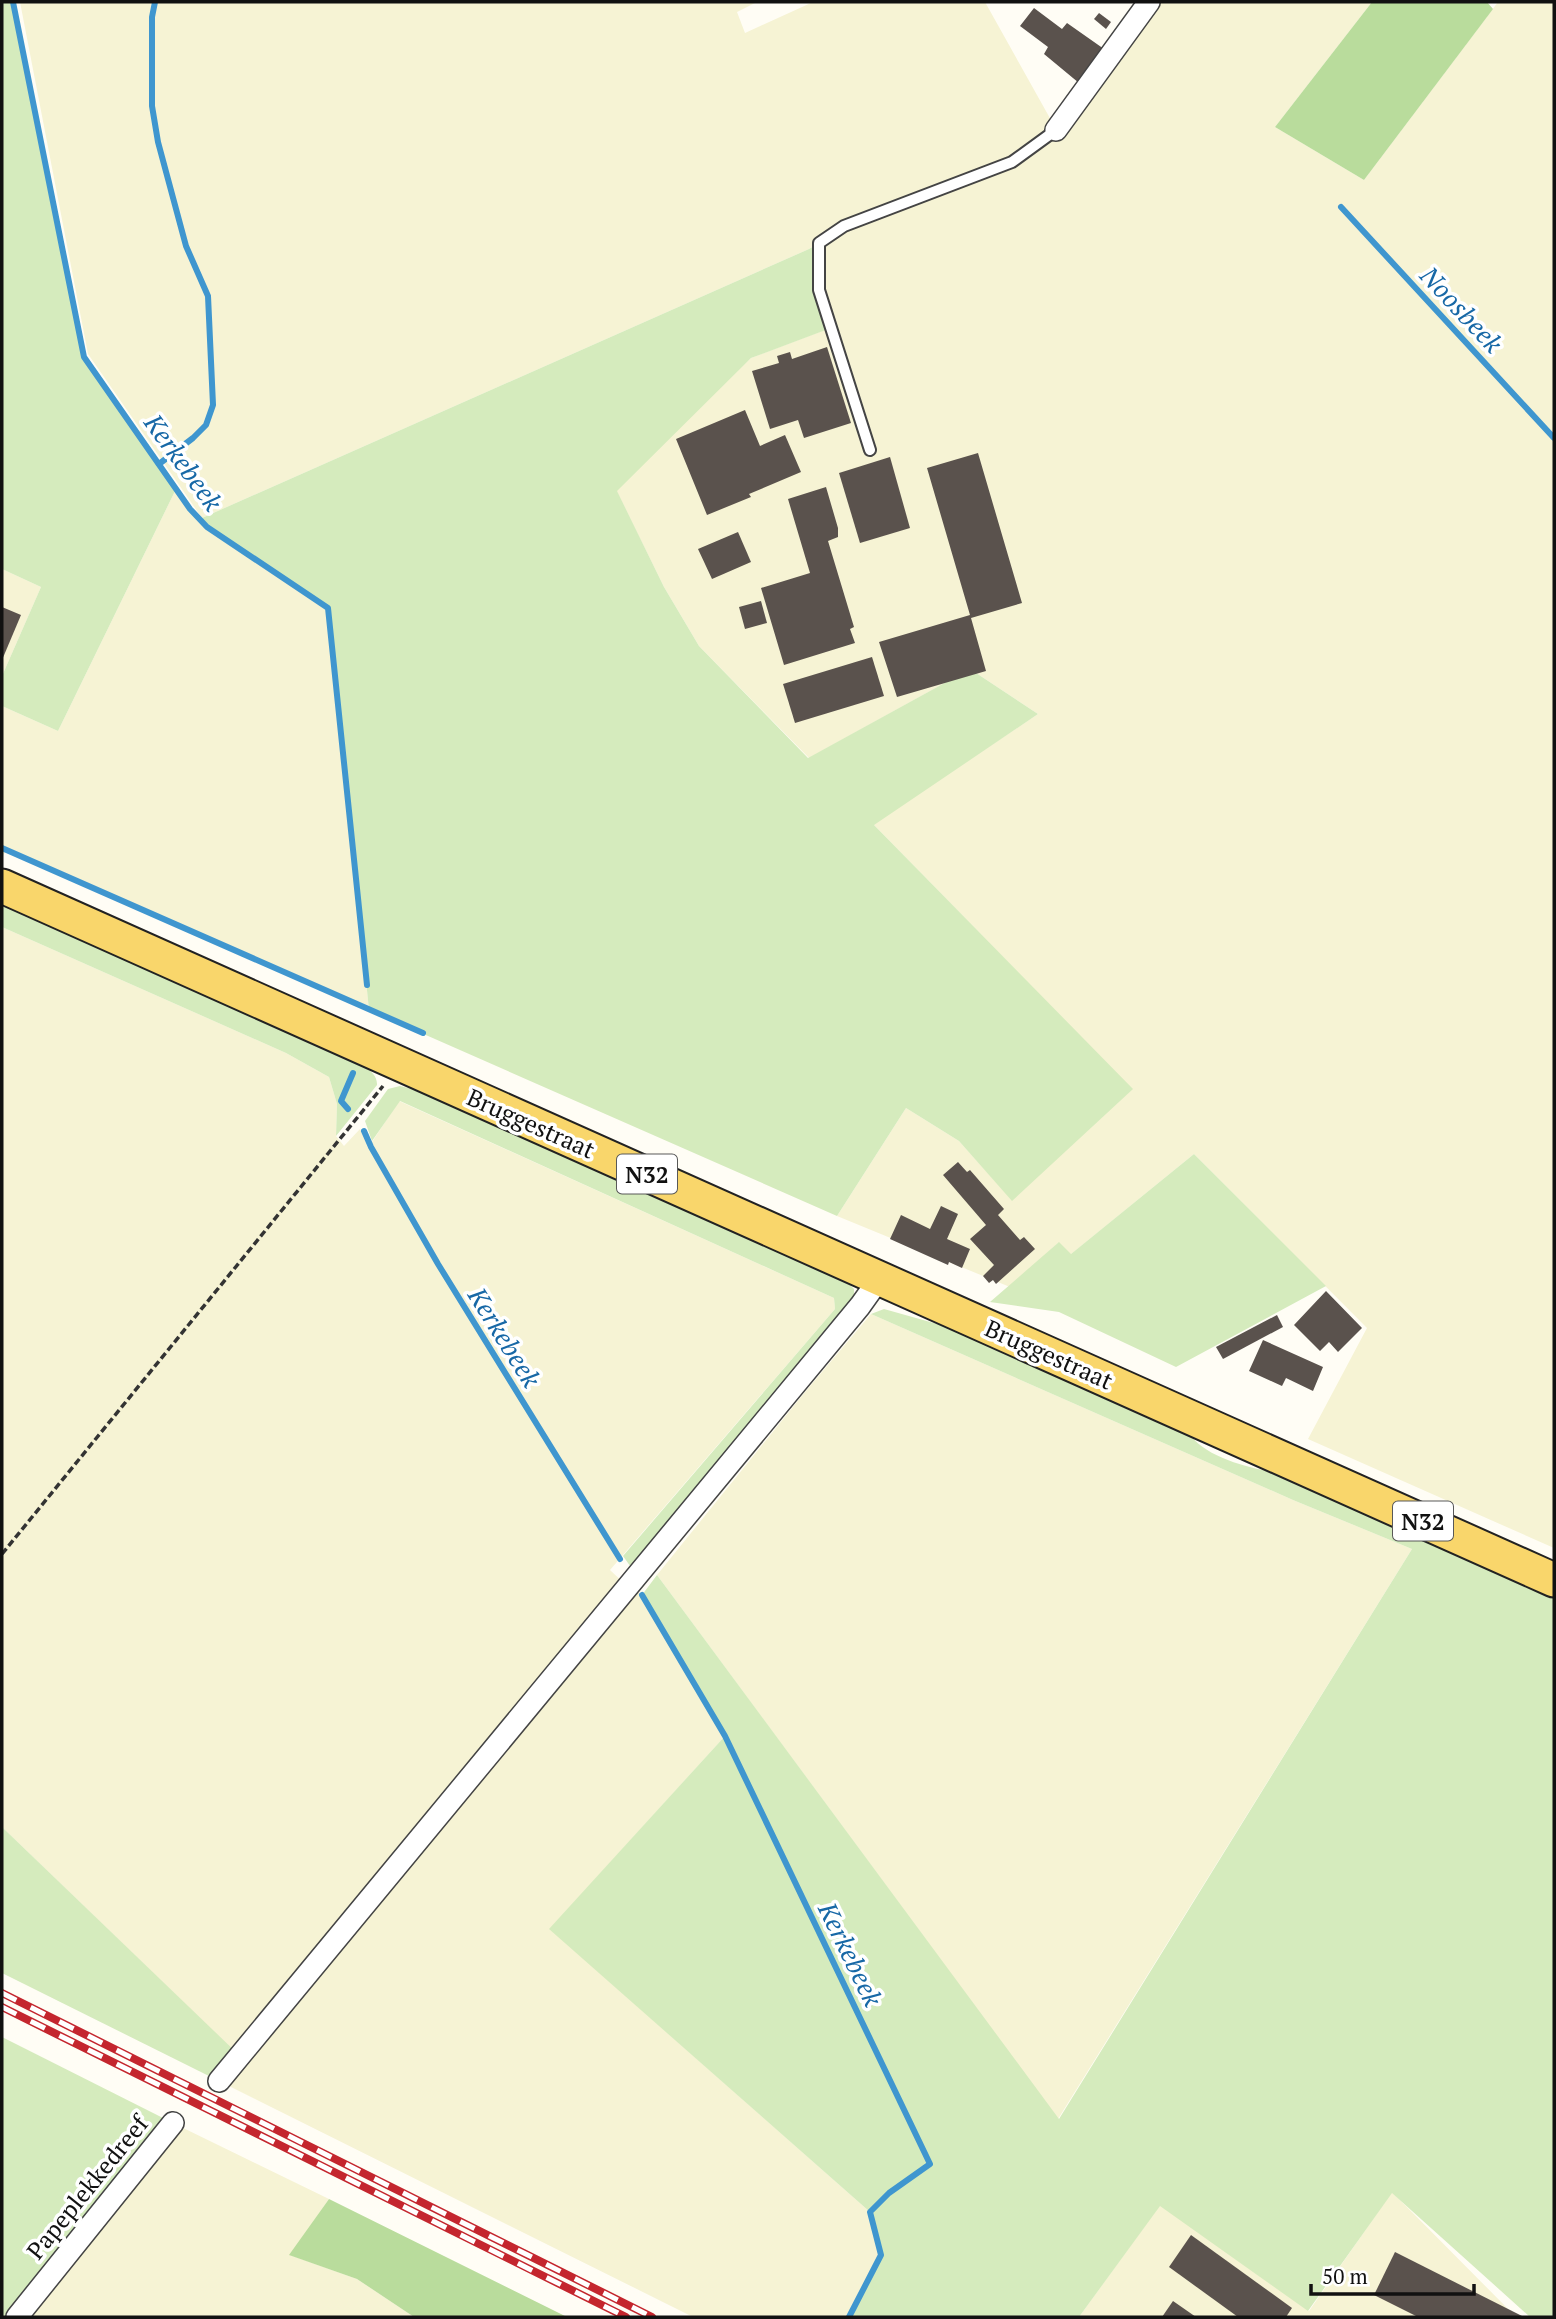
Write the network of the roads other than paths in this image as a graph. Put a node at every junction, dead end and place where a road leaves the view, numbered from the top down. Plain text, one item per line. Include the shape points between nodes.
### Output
1 (1149, 2) edge
2 (1056, 130) joint
3 (870, 450) dead end
4 (2, 886) edge
5 (880, 1278) junction
6 (1554, 1580) edge
7 (219, 2081) dead end
8 (173, 2123) dead end
9 (16, 2317) edge

1 - 2 street
2 - 3 lane via 1012,162 844,226 819,243 819,290
4 - 5 main road, Bruggestraat / N32
5 - 6 main road, Bruggestraat / N32
5 - 7 street
8 - 9 street, Papeplekkedreef

